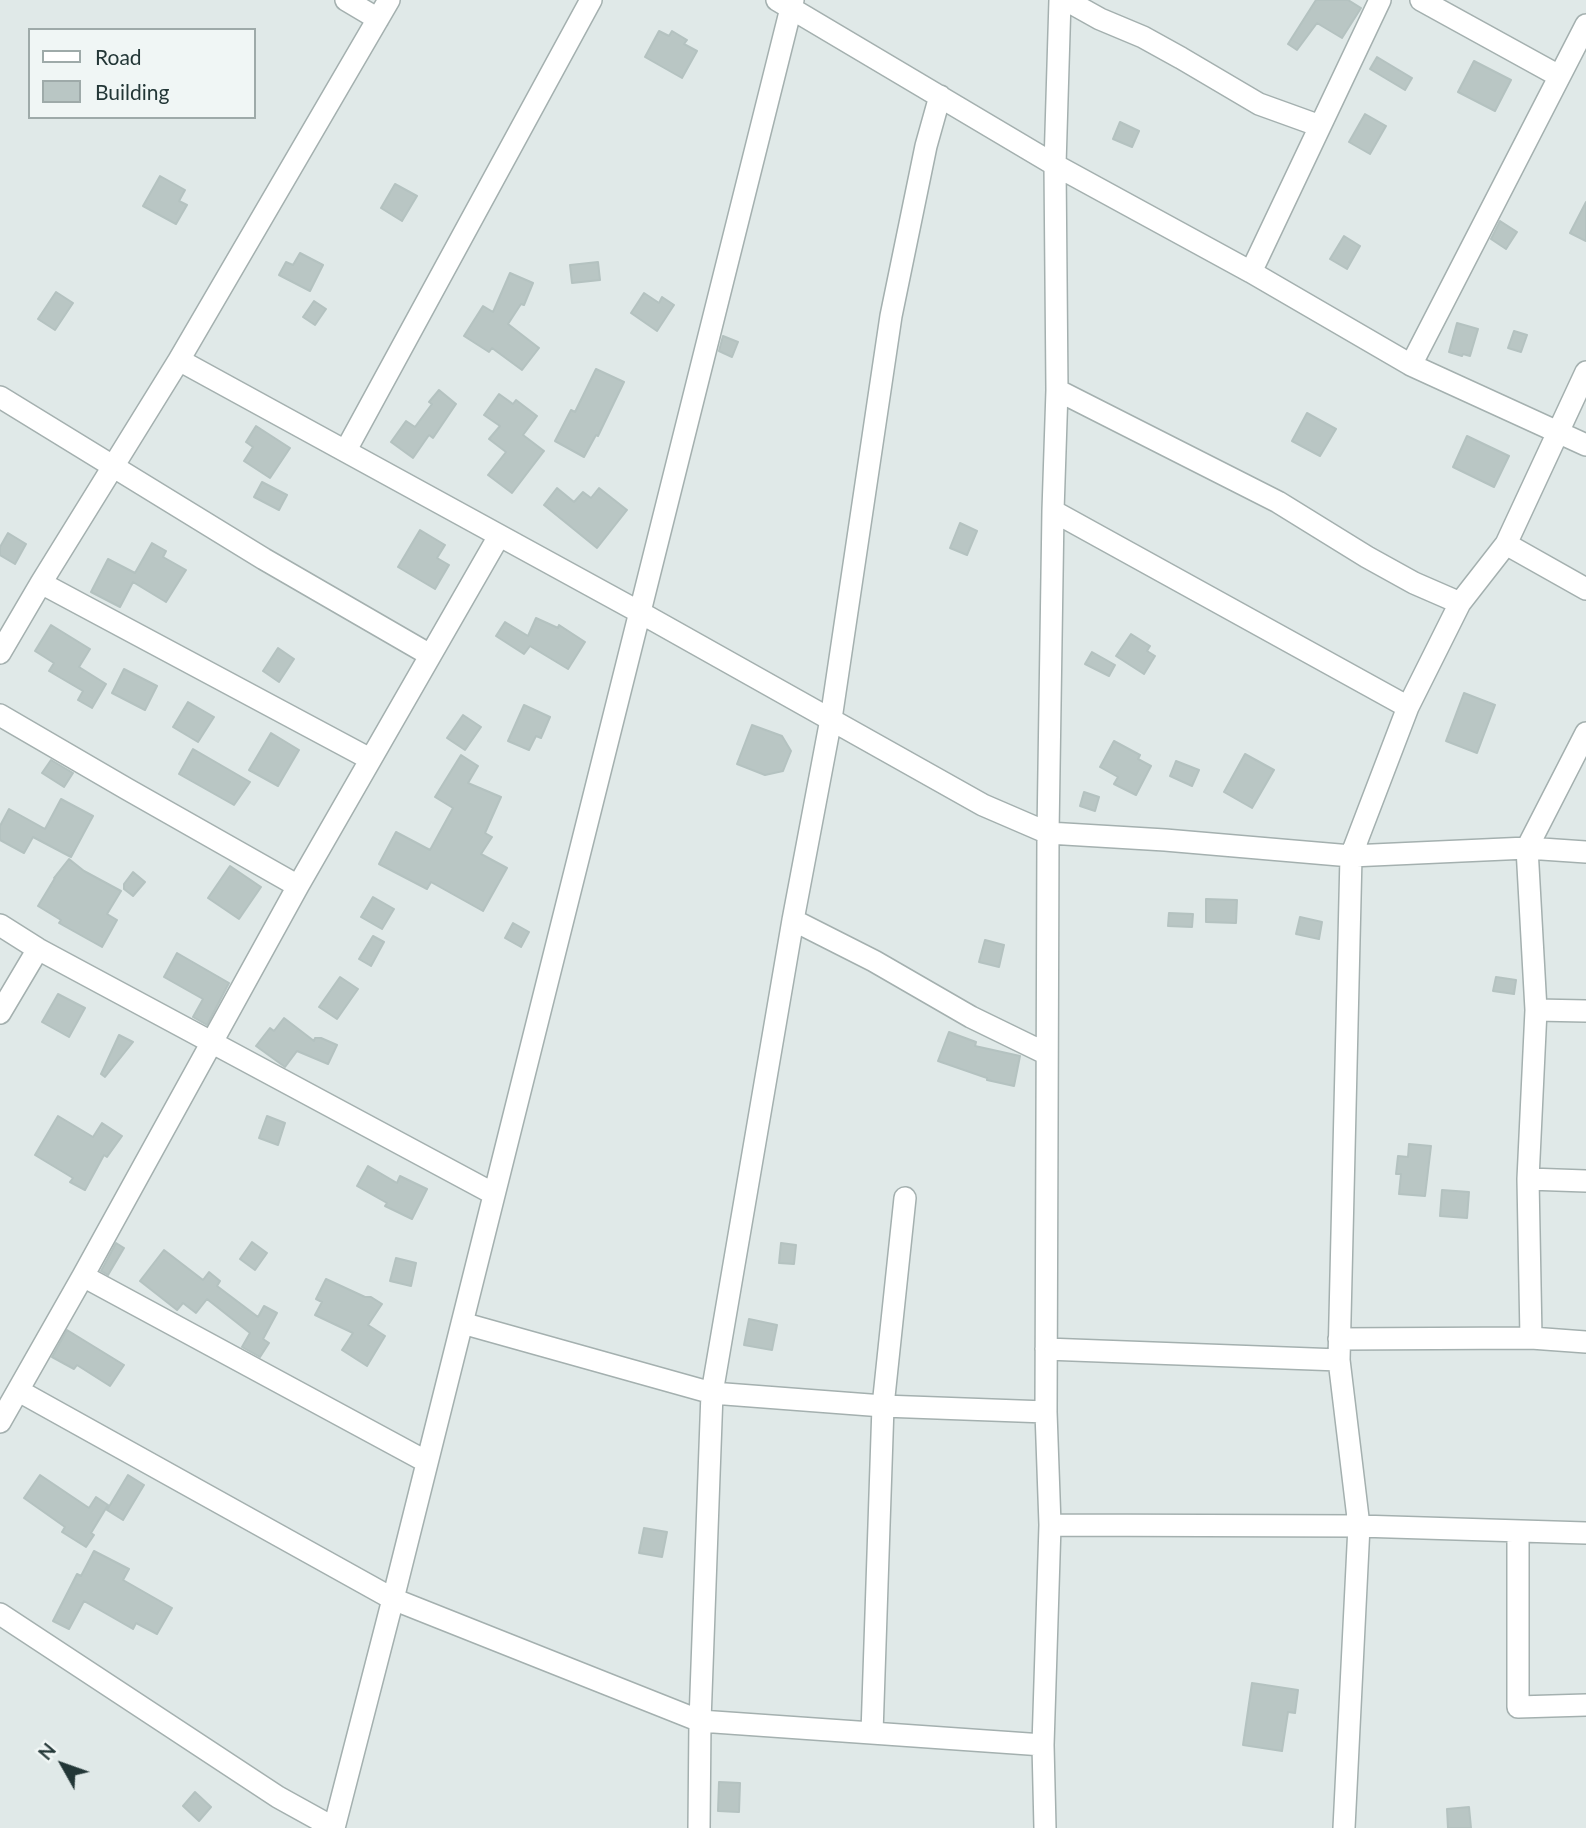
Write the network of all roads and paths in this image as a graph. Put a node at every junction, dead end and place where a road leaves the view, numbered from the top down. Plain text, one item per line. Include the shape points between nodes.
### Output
1 (346, 0) edge
2 (389, 0) edge
3 (591, 0) edge
4 (1060, 0) edge
5 (1066, 0) edge
6 (1380, 0) edge
7 (1422, 0) edge
8 (787, 3) edge
9 (378, 19) junction
10 (1586, 25) edge
11 (1559, 76) junction
12 (940, 96) junction
13 (1320, 126) junction
14 (1055, 165) junction
15 (1251, 272) junction
16 (179, 360) junction
17 (1411, 365) junction
18 (1586, 372) edge
19 (1057, 390) junction
20 (0, 397) edge
21 (1559, 433) junction
22 (1586, 445) edge
23 (346, 450) junction
24 (114, 466) junction
25 (1053, 511) junction
26 (499, 536) junction
27 (1506, 544) junction
28 (41, 583) junction
29 (1586, 589) edge
30 (1460, 603) junction
31 (641, 613) junction
32 (0, 653) edge
33 (430, 655) junction
34 (1408, 707) junction
35 (0, 715) edge
36 (831, 719) junction
37 (1586, 733) edge
38 (370, 759) junction
39 (1048, 833) junction
40 (1527, 848) junction
41 (1586, 852) edge
42 (1351, 856) junction
43 (298, 886) junction
44 (793, 919) junction
45 (0, 925) edge
46 (38, 949) junction
47 (1536, 1010) junction
48 (1586, 1010) edge
49 (0, 1013) edge
50 (212, 1044) junction
51 (1047, 1054) junction
52 (1528, 1178) junction
53 (1586, 1181) edge
54 (494, 1195) junction
55 (905, 1198) dead end
56 (83, 1276) junction
57 (462, 1323) junction
58 (1531, 1338) junction
59 (1586, 1342) edge
60 (1046, 1349) junction
61 (1339, 1349) junction
62 (19, 1391) junction
63 (712, 1393) junction
64 (883, 1406) junction
65 (1046, 1412) junction
66 (0, 1422) edge
67 (428, 1462) junction
68 (1050, 1525) junction
69 (1359, 1526) junction
70 (1518, 1531) junction
71 (1586, 1533) edge
72 (393, 1599) junction
73 (0, 1614) edge
74 (1586, 1705) edge
75 (700, 1721) junction
76 (872, 1733) junction
77 (1043, 1745) junction
78 (334, 1828) edge
79 (699, 1828) edge
80 (1045, 1828) edge
81 (1344, 1828) edge

1 - 9 street
2 - 9 street
3 - 23 street
4 - 14 street
5 - 13 street via 1143,37 1259,104
6 - 13 street
7 - 11 street
8 - 12 street
8 - 31 street
9 - 16 street
10 - 11 street
11 - 17 street
12 - 14 street
12 - 36 street via 891,316
13 - 15 street
14 - 15 street
14 - 19 street
15 - 17 street
16 - 23 street
16 - 24 street
17 - 21 street
18 - 21 street
19 - 25 street
19 - 30 street via 1278,502 1367,557
20 - 24 street
21 - 22 street
21 - 27 street
23 - 26 street
24 - 28 street
24 - 33 street
25 - 34 street
25 - 39 street
26 - 31 street
26 - 33 street
27 - 29 street
27 - 30 street
28 - 32 street
28 - 38 street
30 - 34 street
31 - 36 street
31 - 54 street
33 - 38 street
34 - 42 street
35 - 43 street
36 - 39 street via 983,805
36 - 44 street
37 - 40 street
38 - 43 street
39 - 42 street
39 - 51 street
40 - 41 street
40 - 42 street
40 - 47 street
42 - 61 street
43 - 50 street
44 - 51 street
44 - 63 street
45 - 46 street
46 - 49 street
46 - 50 street
47 - 48 street
47 - 52 street
50 - 54 street
50 - 56 street
51 - 60 street
52 - 53 street
52 - 58 street
54 - 57 street
55 - 64 street
56 - 62 street
56 - 67 street
57 - 63 street
57 - 67 street
58 - 59 street
58 - 61 street
60 - 61 street
60 - 65 street
61 - 69 street
62 - 66 street
62 - 72 street
63 - 64 street
63 - 75 street
64 - 65 street
64 - 76 street
65 - 68 street
67 - 72 street
68 - 69 street
68 - 77 street
69 - 70 street
69 - 81 street
70 - 71 street
70 - 74 street via 1518,1707
72 - 75 street
72 - 78 street
73 - 78 street via 278,1797
75 - 76 street
75 - 79 street
76 - 77 street
77 - 80 street

